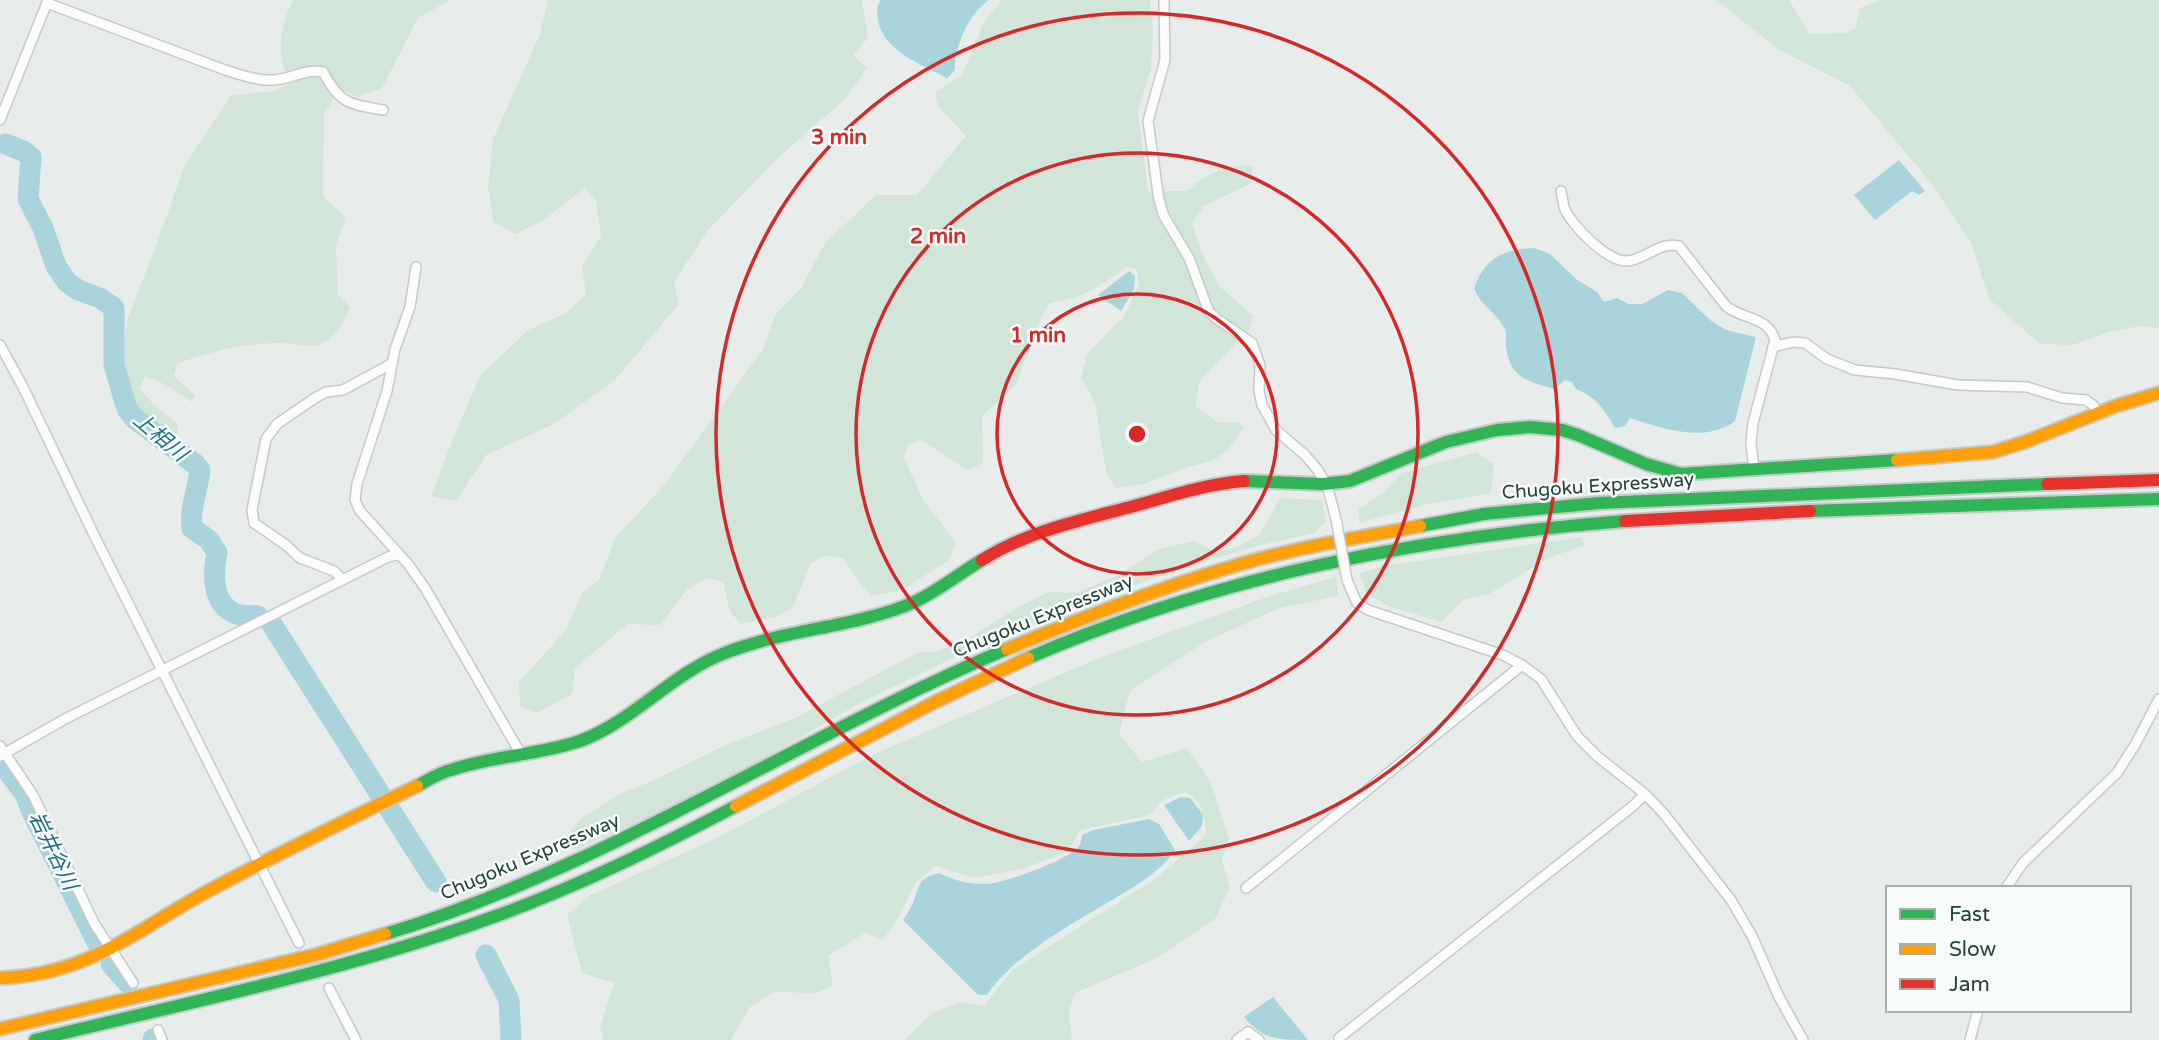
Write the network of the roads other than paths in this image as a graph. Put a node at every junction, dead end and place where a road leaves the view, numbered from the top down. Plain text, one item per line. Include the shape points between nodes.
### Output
1 (1164, 0) edge
2 (48, 1) edge
3 (383, 110) dead end
4 (0, 120) edge
5 (1561, 191) dead end
6 (416, 267) dead end
7 (0, 345) edge
8 (1773, 347) junction
9 (391, 364) junction
10 (2159, 393) edge
11 (2097, 414) junction
12 (1754, 470) junction
13 (2159, 480) edge
14 (1327, 485) junction
15 (2159, 499) edge
16 (397, 555) junction
17 (343, 580) junction
18 (1522, 665) junction
19 (162, 670) junction
20 (2159, 699) edge
21 (2, 751) edge
22 (522, 756) junction
23 (1645, 794) junction
24 (259, 865) junction
25 (2007, 886) edge
26 (1246, 888) dead end
27 (299, 943) dead end
28 (110, 948) junction
29 (0, 978) edge
30 (133, 983) dead end
31 (329, 988) dead end
32 (1977, 1012) edge
33 (0, 1029) edge
34 (158, 1030) dead end
35 (1339, 1038) dead end
36 (35, 1040) edge
37 (162, 1040) edge
38 (356, 1040) edge
39 (1237, 1040) edge
40 (1259, 1040) edge
41 (1803, 1040) edge
42 (1970, 1040) edge

1 - 14 street via 1165,60 1148,121 1164,216 1182,243 1209,312 1247,338 1257,352 1259,391 1268,417
2 - 3 street via 254,79 323,72 332,89 348,103
2 - 4 street
5 - 8 street via 1569,215 1611,258 1626,261 1662,246 1679,246 1726,306 1768,325 1775,340
6 - 9 street via 410,307
7 - 19 street
8 - 11 street via 1805,343 1855,370 1958,385 2027,387 2086,400
8 - 12 street via 1753,424
9 - 16 street via 355,500
9 - 17 street via 342,390 315,398 277,424 266,439 254,523 300,558 334,571
10 - 11 main road
11 - 12 main road via 1993,452
12 - 14 main road via 1681,474 1657,470 1565,431 1542,427 1471,434 1354,480
13 - 33 main road, Chugoku Expressway via 1599,503 1484,514 1248,562 1164,587 988,657 672,816 435,919 315,955
14 - 18 street, bridge via 1347,580 1357,603
14 - 22 main road via 1243,481 1202,488 1018,540 907,605 745,645 667,685 604,730 576,743
15 - 36 main road, Chugoku Expressway via 1608,520 1395,548 1252,580 1088,634 994,674 649,849 490,919 328,970
16 - 17 street
16 - 22 street via 425,588
17 - 19 street
18 - 23 street via 1541,680 1577,736
18 - 26 street
19 - 21 street
19 - 24 street
20 - 25 street via 2117,773 2023,863
21 - 28 street via 33,795
22 - 24 main road via 449,770
23 - 35 street
23 - 41 street via 1731,900
24 - 27 street
24 - 28 main road
28 - 29 main road via 50,975
28 - 30 street
31 - 38 street
32 - 42 street
34 - 37 street
39 - 40 street via 1248,1032

